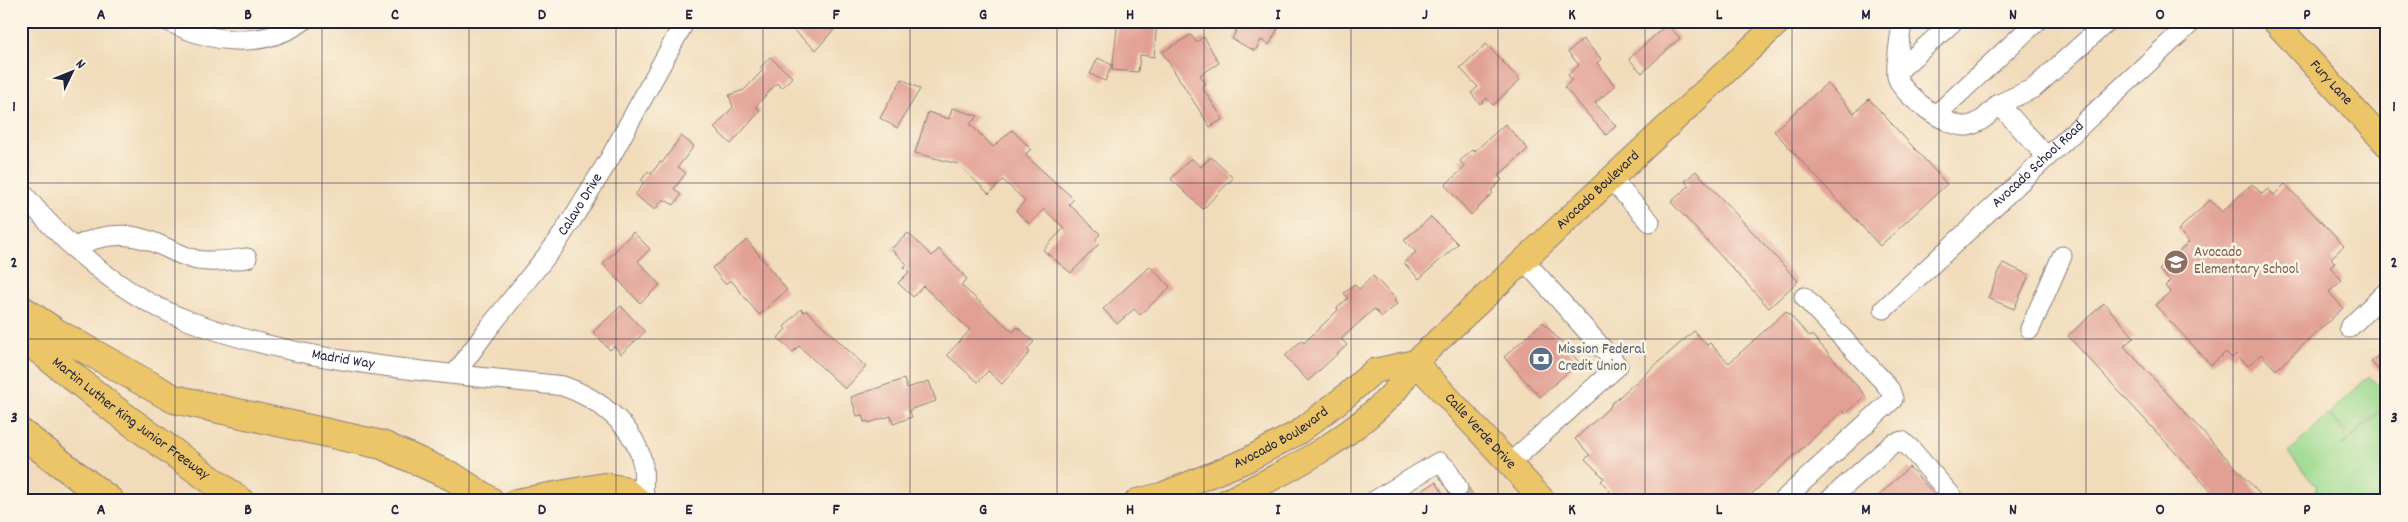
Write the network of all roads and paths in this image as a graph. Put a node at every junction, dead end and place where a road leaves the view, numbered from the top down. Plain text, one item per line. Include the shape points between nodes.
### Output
1 (168, 21) edge
2 (303, 21) edge
3 (685, 21) edge
4 (1780, 21) edge
5 (1902, 21) edge
6 (2037, 21) edge
7 (2108, 21) edge
8 (2193, 21) edge
9 (2274, 21) edge
10 (1952, 22) edge
11 (1898, 71) junction
12 (1999, 104) junction
13 (1936, 114) junction
14 (2385, 141) edge
15 (2047, 157) junction
16 (1611, 179) junction
17 (21, 190) edge
18 (1650, 222) dead end
19 (73, 248) junction
20 (2062, 256) dead end
21 (247, 258) dead end
22 (1524, 260) junction
23 (2387, 291) edge
24 (1804, 297) dead end
25 (21, 309) edge
26 (1884, 309) dead end
27 (2349, 328) dead end
28 (2030, 329) dead end
29 (21, 335) edge
30 (1415, 362) junction
31 (455, 374) junction
32 (21, 433) edge
33 (1270, 448) junction
34 (1510, 464) junction
35 (1458, 488) tunnel mouth
36 (110, 501) edge
37 (240, 501) edge
38 (490, 501) edge
39 (516, 501) edge
40 (642, 501) edge
41 (1137, 501) edge
42 (1187, 501) edge
43 (1227, 501) edge
44 (1374, 501) edge
45 (1544, 501) edge
46 (1782, 501) edge
47 (1828, 501) edge
48 (1956, 501) edge

1 - 2 street via 198,34 233,41 261,39
3 - 31 street, Calavo Drive via 576,214
4 - 16 main road, Avocado Boulevard
5 - 11 street
6 - 13 street
7 - 12 street via 2034,88
8 - 15 street, Avocado School Road
9 - 14 main road, Fury Lane
10 - 11 street
11 - 13 street via 1903,87 1916,102
12 - 13 street via 1982,120 1967,126 1947,121
12 - 15 street
15 - 26 street, Avocado School Road
16 - 18 street
16 - 22 main road, Avocado Boulevard
17 - 19 street, Madrid Way
19 - 21 street via 92,238 126,236 146,240 197,260 218,262
19 - 31 street, Madrid Way via 128,289 185,320 209,328 249,340 339,358
20 - 28 street
22 - 30 main road, Avocado Boulevard
22 - 34 street via 1618,366
23 - 27 street
24 - 46 street via 1883,381 1893,399
25 - 38 highway via 55,332 174,399 382,445 453,477
29 - 37 highway, Martin Luther King Junior Freeway via 111,407
30 - 33 main road, Avocado Boulevard via 1374,371 1299,432
30 - 34 main road, Calle Verde Drive
30 - 43 main road, Avocado Boulevard via 1395,392 1341,438 1285,473
31 - 40 street, Madrid Way via 563,386 602,405 623,426 638,451 643,465
32 - 36 highway
33 - 41 main road, Avocado Boulevard via 1245,462 1161,495
33 - 42 main road via 1269,456 1261,465
34 - 45 main road, Calle Verde Drive
35 - 44 street via 1439,462
39 - 40 main road via 604,485 623,488
47 - 48 street via 1892,444 1902,441

